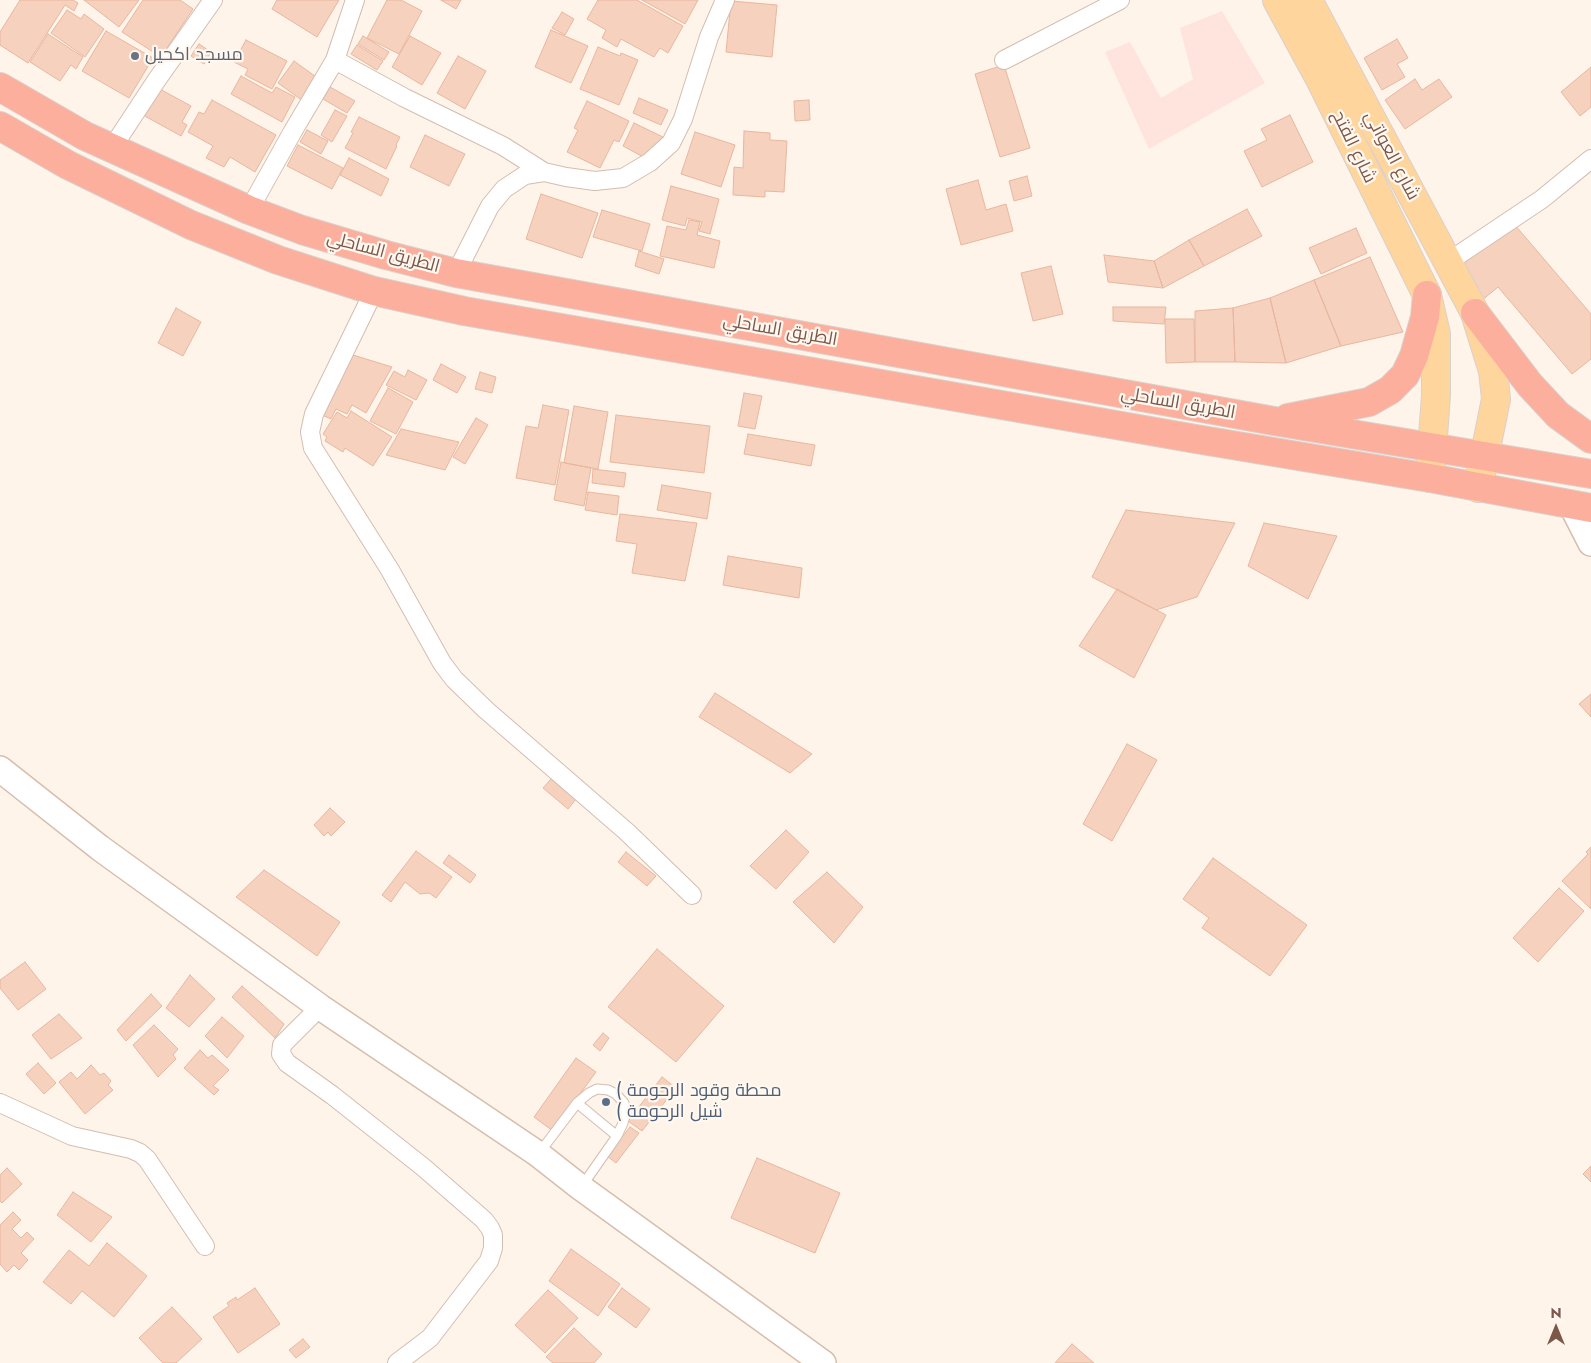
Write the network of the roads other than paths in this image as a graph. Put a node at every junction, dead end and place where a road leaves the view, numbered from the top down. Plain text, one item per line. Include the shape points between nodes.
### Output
1 (213, 0) edge
2 (354, 0) edge
3 (725, 0) edge
4 (1120, 0) edge
5 (1277, 0) edge
6 (1308, 0) edge
7 (335, 60) junction
8 (1004, 60) dead end
9 (0, 87) edge
10 (0, 126) edge
11 (112, 148) junction
12 (1591, 159) edge
13 (544, 172) junction
14 (249, 210) junction
15 (1448, 262) junction
16 (456, 273) junction
17 (374, 291) junction
18 (1427, 295) junction
19 (1475, 313) junction
20 (1274, 421) junction
21 (1591, 439) edge
22 (1432, 448) junction
23 (1485, 456) junction
24 (1591, 474) edge
25 (1430, 478) junction
26 (1478, 488) junction
27 (1581, 506) edge
28 (1591, 543) edge
29 (0, 769) edge
30 (692, 895) dead end
31 (320, 1007) junction
32 (0, 1102) edge
33 (577, 1103) junction
34 (617, 1136) junction
35 (538, 1154) junction
36 (580, 1187) junction
37 (205, 1246) dead end
38 (397, 1363) edge
39 (823, 1363) edge

1 - 11 street
2 - 7 street
3 - 13 street via 709,37 683,119 671,143 650,162 623,178 595,181
4 - 8 street
5 - 18 main road, شارع الفتح via 1320,79
6 - 15 main road, شارع العواتي
7 - 13 street via 503,146
7 - 14 street
9 - 11 highway, الطريق الساحلي
10 - 17 highway, الطريق الساحلي via 68,165 191,225 278,260
11 - 14 highway, الطريق الساحلي
12 - 15 street via 1542,199
13 - 16 street via 525,175 504,189 490,206
14 - 16 highway, الطريق الساحلي via 302,230
15 - 19 main road, شارع العواتي
16 - 20 highway, الطريق الساحلي
17 - 25 highway, الطريق الساحلي via 464,311
17 - 30 street via 314,414 310,432 313,448 454,679 627,832
18 - 20 highway via 1425,317 1414,356 1405,375 1390,390 1369,402
18 - 22 main road, شارع الفتح via 1436,334
19 - 21 highway via 1530,385 1558,414
19 - 23 main road, شارع العواتي via 1493,371 1496,399
20 - 22 highway, الطريق الساحلي
22 - 23 highway, الطريق الساحلي
22 - 25 main road, شارع الفتح
23 - 24 highway, الطريق الساحلي
23 - 26 main road, شارع العواتي
25 - 26 highway, الطريق الساحلي
26 - 27 highway, الطريق الساحلي
27 - 28 street
29 - 31 street via 100,848
31 - 35 street
31 - 38 street via 282,1044 281,1054 287,1063 423,1167 484,1220 492,1235 489,1262 430,1338
32 - 37 street via 72,1136 140,1153
33 - 34 lane
33 - 34 lane via 597,1089 616,1094 624,1103 626,1112
33 - 35 lane
34 - 36 lane
35 - 36 street
36 - 39 street

